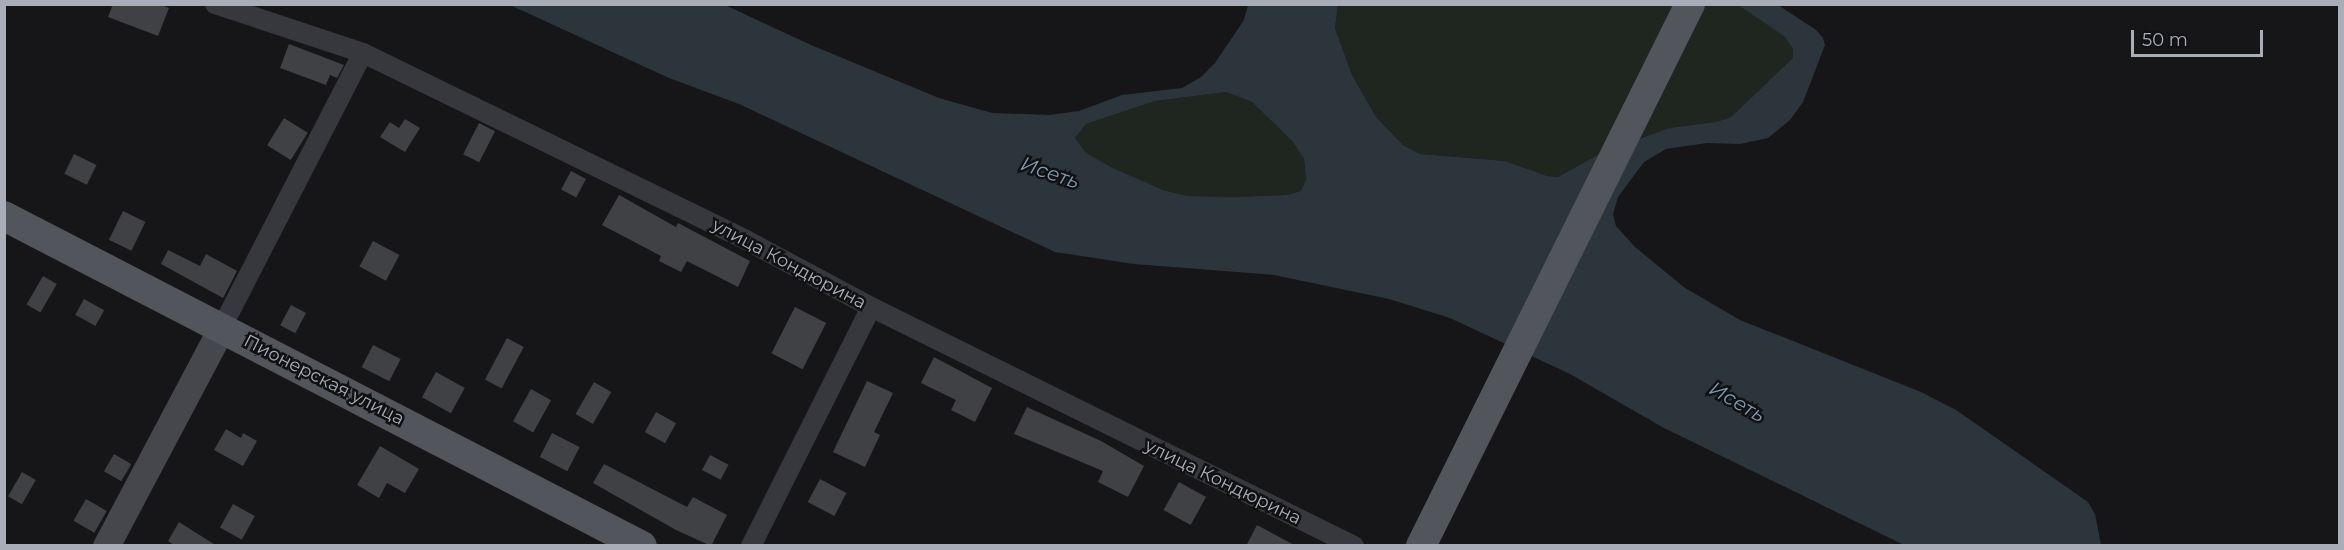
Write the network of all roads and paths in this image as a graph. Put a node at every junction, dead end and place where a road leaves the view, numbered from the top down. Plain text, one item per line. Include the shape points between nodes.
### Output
1 (215, 4) edge
2 (1690, 4) edge
3 (363, 53) junction
4 (4, 216) edge
5 (870, 308) junction
6 (222, 327) junction
7 (1421, 545) edge
8 (106, 546) edge
9 (642, 546) edge
10 (751, 546) edge
11 (1354, 546) edge

1 - 3 street, улица Кондюрина
2 - 7 main road
3 - 5 street, улица Кондюрина via 746,240
3 - 6 street
4 - 6 main road, Пионерская улица
5 - 10 street
5 - 11 street, улица Кондюрина
6 - 8 main road
6 - 9 main road, Пионерская улица

